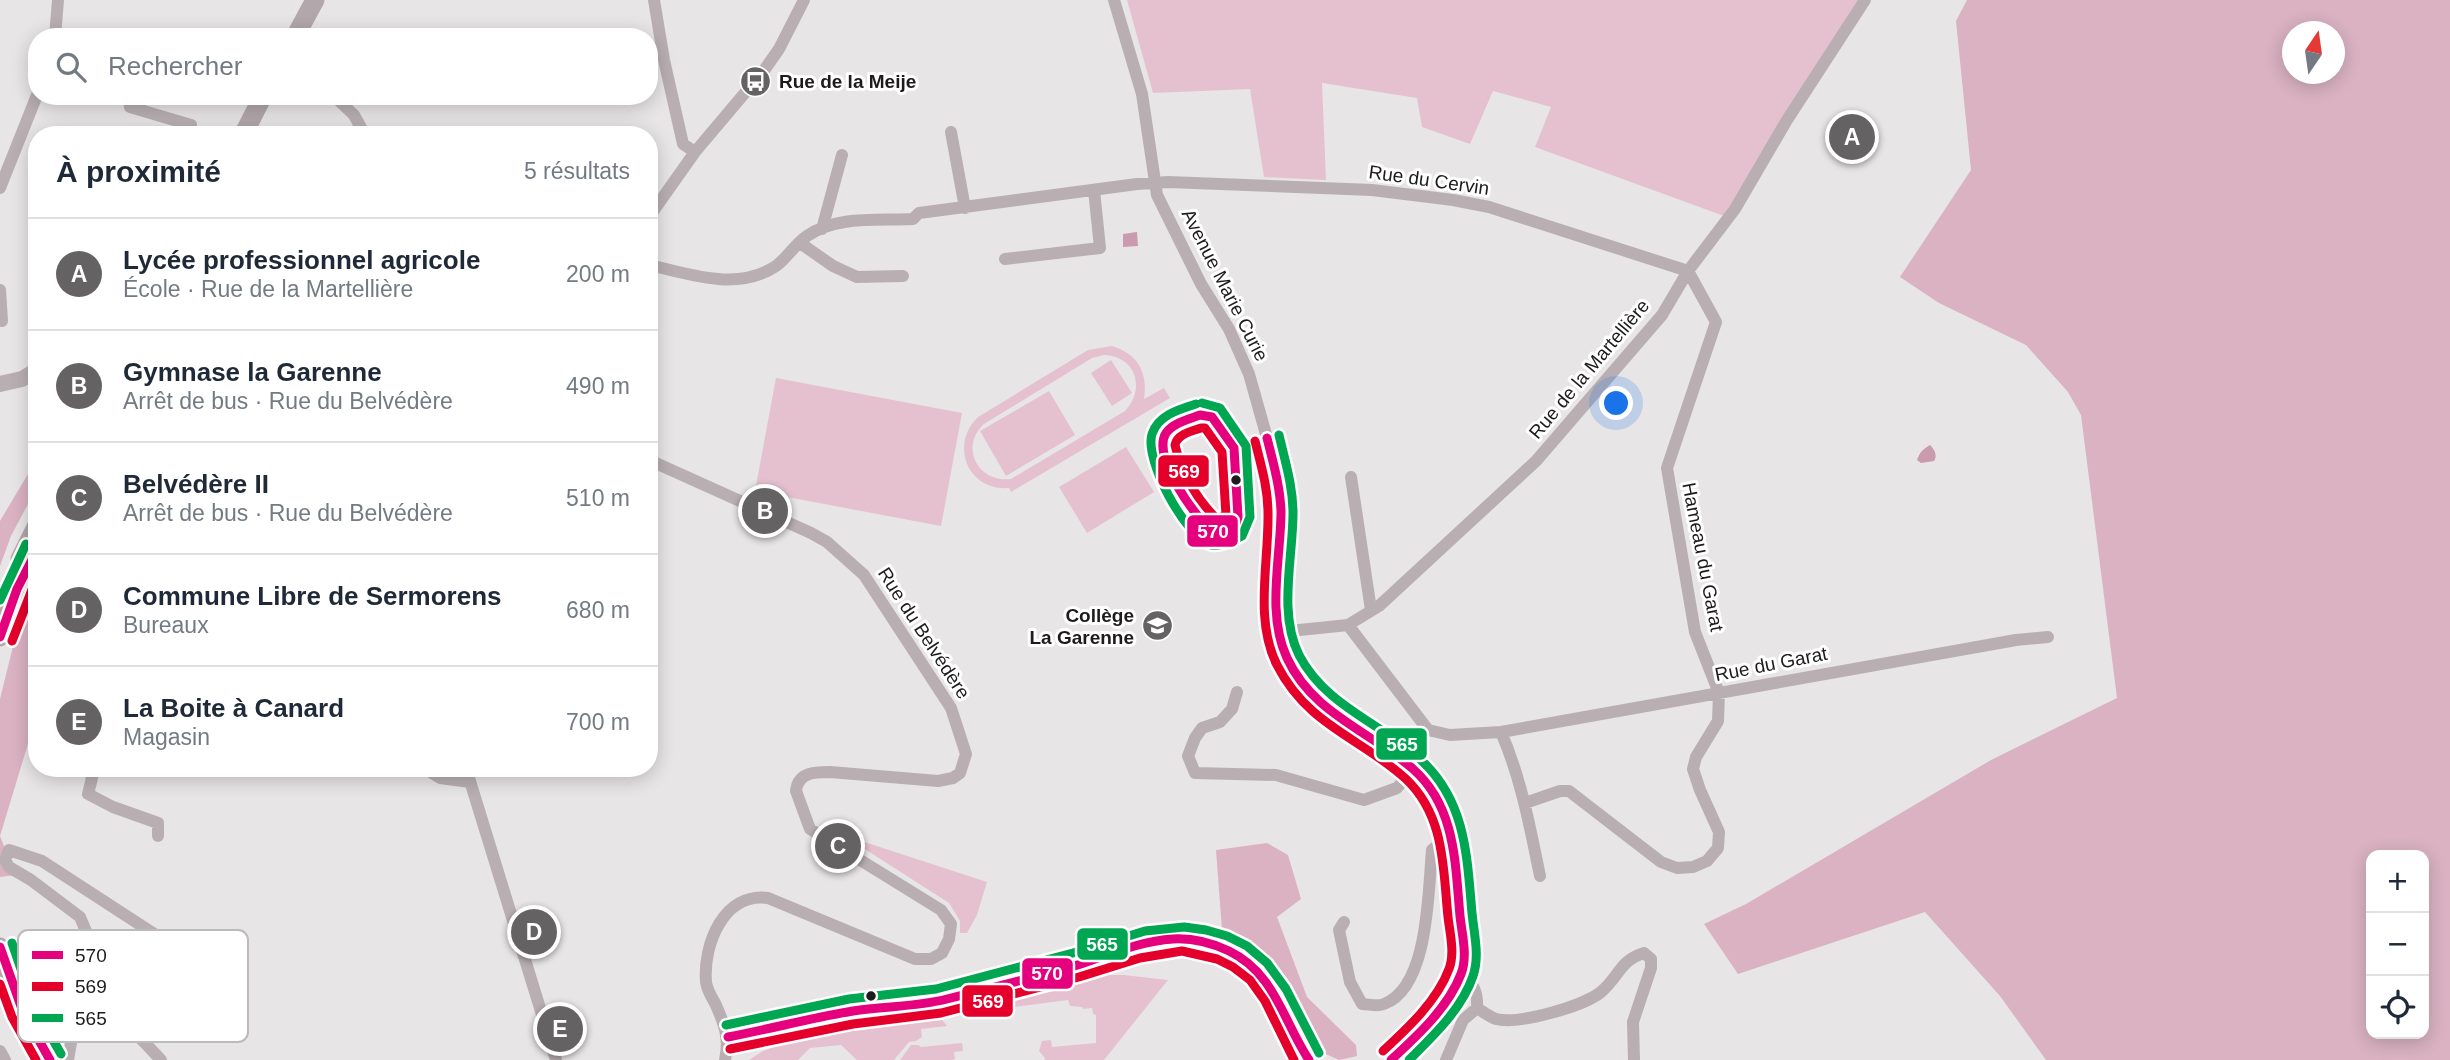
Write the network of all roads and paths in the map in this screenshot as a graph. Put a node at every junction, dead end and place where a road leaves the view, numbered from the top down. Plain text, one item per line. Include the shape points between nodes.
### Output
1 (58, 0) edge
2 (302, 0) edge
3 (315, 0) edge
4 (654, 0) edge
5 (804, 0) edge
6 (1114, 0) edge
7 (1865, 0) edge
8 (56, 28) edge
9 (288, 28) edge
10 (300, 28) edge
11 (33, 105) edge
12 (130, 105) edge
13 (248, 105) edge
14 (258, 105) edge
15 (343, 105) edge
16 (191, 126) edge
17 (237, 126) edge
18 (248, 126) edge
19 (360, 126) edge
20 (951, 132) dead end
21 (695, 152) junction
22 (842, 155) dead end
23 (1154, 183) junction
24 (0, 188) edge
25 (1094, 190) junction
26 (658, 204) edge
27 (965, 208) junction
28 (822, 229) junction
29 (800, 243) junction
30 (1005, 259) dead end
31 (658, 267) edge
32 (1688, 271) junction
33 (903, 276) dead end
34 (0, 290) edge
35 (1, 321) edge
36 (28, 375) edge
37 (0, 384) edge
38 (658, 464) edge
39 (1351, 477) dead end
40 (28, 544) edge
41 (28, 567) edge
42 (0, 605) edge
43 (1371, 610) junction
44 (1348, 625) junction
45 (1280, 632) junction
46 (0, 637) edge
47 (2048, 638) dead end
48 (1237, 692) dead end
49 (1720, 693) junction
50 (1501, 732) junction
51 (1413, 769) junction
52 (92, 777) edge
53 (438, 777) edge
54 (469, 777) edge
55 (470, 782) junction
56 (1525, 803) junction
57 (158, 836) dead end
58 (1453, 838) junction
59 (1540, 876) dead end
60 (1344, 922) dead end
61 (85, 930) edge
62 (148, 930) edge
63 (0, 947) edge
64 (1461, 972) junction
65 (0, 984) edge
66 (18, 998) edge
67 (1477, 1008) junction
68 (18, 1021) edge
69 (728, 1037) junction
70 (28, 1042) edge
71 (40, 1042) edge
72 (71, 1042) edge
73 (144, 1042) edge
74 (0, 1051) edge
75 (5, 1060) edge
76 (37, 1060) edge
77 (50, 1060) edge
78 (68, 1060) edge
79 (161, 1060) edge
80 (556, 1060) edge
81 (725, 1060) edge
82 (1309, 1060) edge
83 (1391, 1060) edge
84 (1446, 1060) edge
85 (1634, 1060) edge

1 - 8 street
2 - 9 main road
3 - 10 main road
4 - 21 street via 683,144
5 - 21 street via 765,69
6 - 23 street, Avenue Marie Curie via 1142,94
7 - 32 street, Rue de la Martellière via 1735,209
11 - 24 street
12 - 16 street
13 - 17 main road
14 - 18 main road
15 - 19 street
20 - 27 street
21 - 26 street
22 - 28 street
23 - 25 street, Rue du Cervin
23 - 32 street, Rue du Cervin via 1372,190 1453,200 1489,207
23 - 45 street, Avenue Marie Curie via 1253,386 1280,494
25 - 27 street, Rue du Cervin
25 - 30 street via 1100,248
27 - 28 street, Rue du Cervin
28 - 29 street
29 - 31 street via 779,264 742,279 714,279
29 - 33 street via 857,277
32 - 43 street, Rue de la Martellière via 1662,315 1536,461
32 - 49 street, Hameau du Garat via 1716,322 1667,468 1695,632
34 - 35 street
36 - 37 street
38 - 69 street, Rue du Belvédère via 786,521 842,554 864,575 951,708 966,754 960,773 938,781 813,772 796,784 810,829 942,910 951,924 949,939 942,953 931,960 915,959 768,898 743,900 723,916 706,967 706,986
39 - 43 street
40 - 42 main road
41 - 46 main road
43 - 44 street, Rue de la Martellière
44 - 45 street, Rue de la Martellière
44 - 50 street, Rue du Garat via 1428,730 1450,735
45 - 51 street, Avenue Marie Curie via 1286,656 1311,697
47 - 49 street, Rue du Garat via 2016,639
48 - 51 street via 1232,709 1220,722 1202,728 1195,738 1188,756 1195,773 1276,775 1364,800 1397,788
49 - 50 street, Rue du Garat
49 - 56 street via 1718,721 1693,769 1719,832 1718,848 1707,862 1677,868 1661,862 1569,790
50 - 56 street
51 - 58 street, Avenue Marie Curie via 1437,796
52 - 57 street via 88,794 158,822
53 - 55 street
54 - 55 street
55 - 80 street
56 - 59 street
58 - 60 street via 1432,850 1426,920 1414,974 1399,995 1381,1006 1362,1004 1350,982 1339,930
58 - 64 street, Avenue Marie Curie via 1464,947
61 - 62 street via 80,917 9,867 5,860 9,850 43,861
63 - 66 main road
64 - 67 street via 1472,982
64 - 83 street, Avenue Marie Curie via 1447,998
65 - 68 main road
67 - 84 street via 1463,1020
67 - 85 street via 1509,1021 1555,1012 1599,994 1626,961 1644,953 1651,959 1651,968 1633,1022
69 - 81 street, Rue du Belvédère
69 - 82 street via 870,1009 943,1000 1174,939 1218,946 1248,962 1269,983 1294,1041
70 - 76 main road
71 - 77 main road
72 - 78 street
73 - 79 street
74 - 75 street

